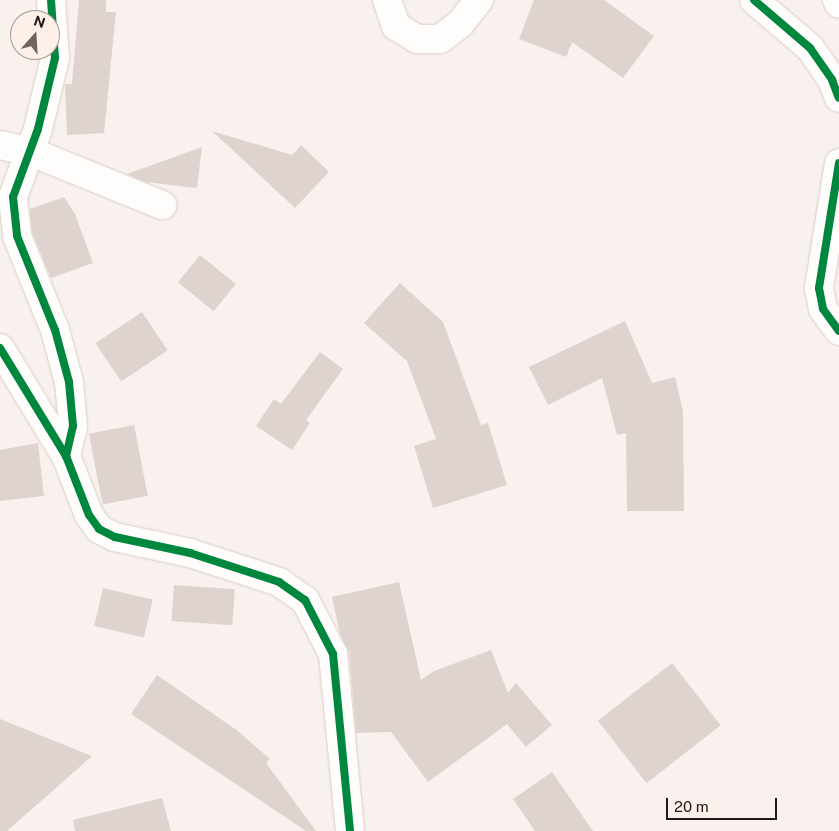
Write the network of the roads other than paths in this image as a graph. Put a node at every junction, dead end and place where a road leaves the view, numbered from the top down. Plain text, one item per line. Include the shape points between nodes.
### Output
1 (51, 0) edge
2 (387, 0) edge
3 (479, 0) edge
4 (754, 0) edge
5 (837, 0) edge
6 (839, 4) edge
7 (839, 98) edge
8 (0, 145) edge
9 (29, 151) junction
10 (839, 162) edge
11 (162, 205) dead end
12 (839, 331) edge
13 (0, 348) edge
14 (66, 456) junction
15 (350, 831) edge

1 - 9 street via 55,58 38,129
2 - 3 street via 396,26 416,39 440,39 460,24
4 - 7 street via 810,48 832,80
5 - 6 street
8 - 9 street
9 - 11 street
9 - 14 street via 13,197 14,218 17,236 55,330 69,382 73,426
10 - 12 street via 819,288 823,309
13 - 14 street
14 - 15 street via 89,515 99,529 115,537 190,553 279,582 305,600 333,654

